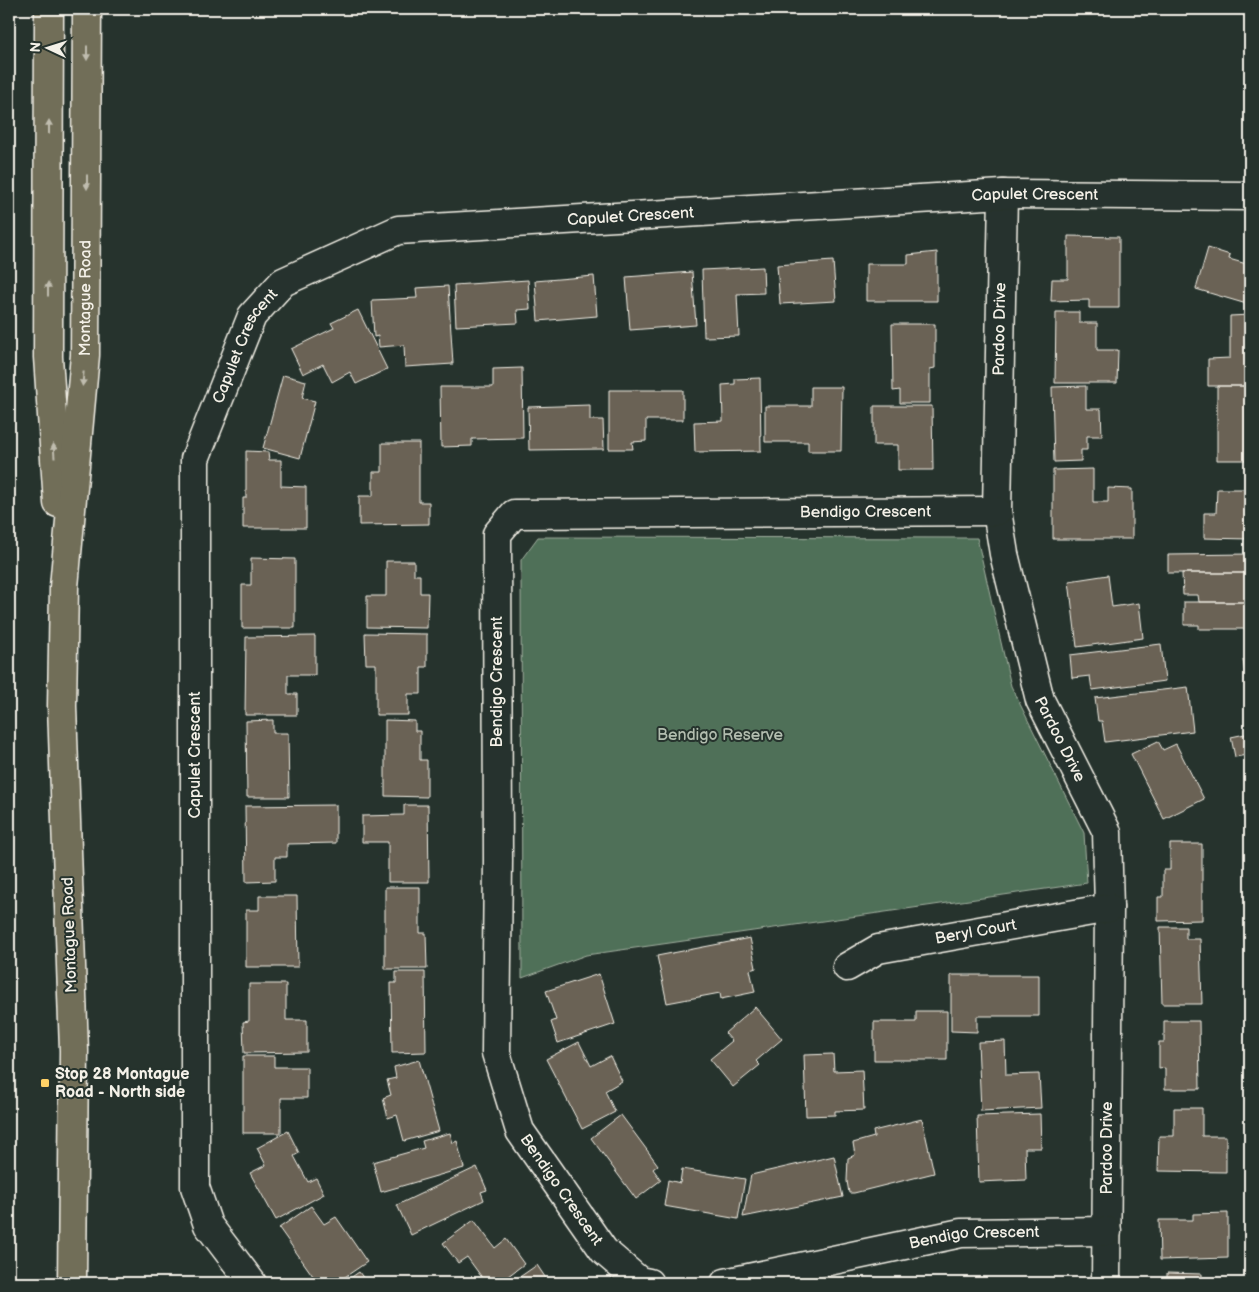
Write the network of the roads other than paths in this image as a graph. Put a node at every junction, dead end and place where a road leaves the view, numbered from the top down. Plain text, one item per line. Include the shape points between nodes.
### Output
1 (35, 9) edge
2 (49, 9) edge
3 (87, 9) edge
4 (49, 58) junction
5 (1003, 194) junction
6 (1250, 196) edge
7 (997, 511) junction
8 (64, 587) junction
9 (1109, 908) junction
10 (847, 967) dead end
11 (1107, 1231) junction
12 (72, 1283) edge
13 (252, 1283) edge
14 (649, 1283) edge
15 (725, 1283) edge
16 (1106, 1283) edge

1 - 4 main road
2 - 4 main road, Montague Road
3 -> 8 main road, Montague Road via 85,355
8 -> 4 main road, Montague Road via 48,357
5 - 6 street, Capulet Crescent
5 - 7 street, Pardoo Drive
5 - 13 street, Capulet Crescent via 398,230 283,282 252,316 195,459 195,1187 208,1225
7 - 9 street, Pardoo Drive via 1004,554 1040,700 1107,832
7 - 14 street, Bendigo Crescent via 514,514 497,534 496,1053 520,1131 604,1251 639,1281
8 - 12 main road, Montague Road via 62,706 74,1051
9 - 10 street, Beryl Court via 878,949
9 - 11 street, Pardoo Drive
11 - 15 street, Bendigo Crescent via 961,1233
11 - 16 street, Pardoo Drive

